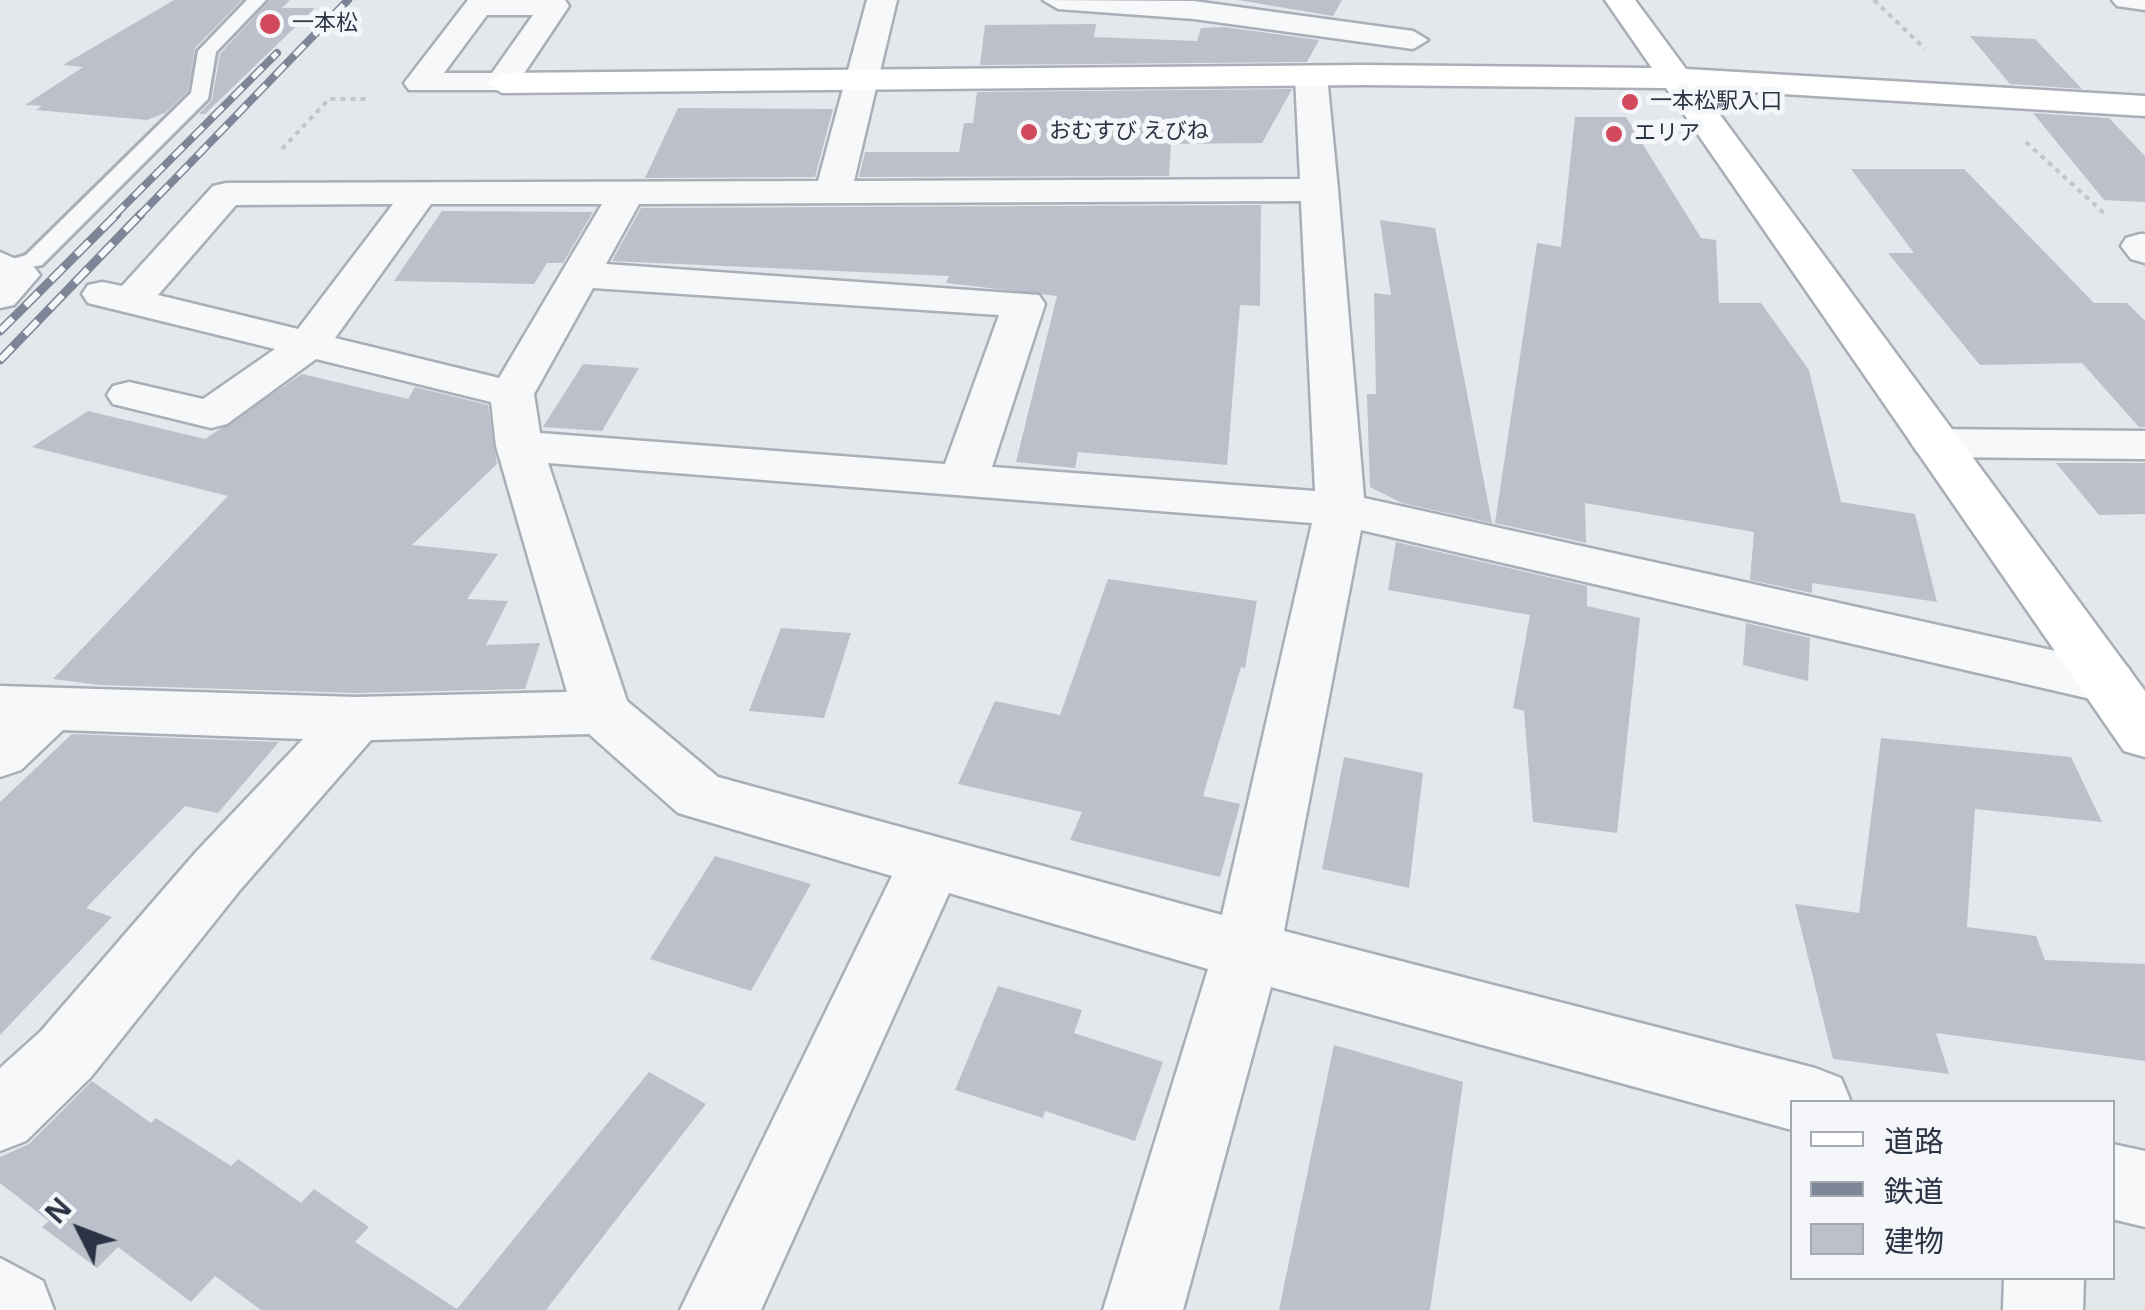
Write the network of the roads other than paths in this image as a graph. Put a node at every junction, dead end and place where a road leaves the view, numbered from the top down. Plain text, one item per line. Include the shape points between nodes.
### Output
1 (256, 0) edge
2 (882, 0) edge
3 (1058, 0) edge
4 (1620, 0) edge
5 (2127, 0) edge
6 (2145, 1) edge
7 (1273, 10) edge
8 (1354, 32) junction
9 (1413, 40) dead end
10 (1337, 76) junction
11 (1677, 78) junction
12 (865, 80) junction
13 (502, 83) dead end
14 (2145, 106) edge
15 (1320, 190) junction
16 (628, 191) junction
17 (833, 191) junction
18 (421, 192) junction
19 (583, 275) junction
20 (4, 276) edge
21 (308, 346) junction
22 (129, 395) dead end
23 (516, 420) junction
24 (1934, 442) junction
25 (2145, 445) edge
26 (963, 481) junction
27 (1340, 509) junction
28 (2108, 682) junction
29 (25, 708) edge
30 (602, 712) junction
31 (356, 719) junction
32 (2145, 735) edge
33 (0, 754) edge
34 (932, 862) junction
35 (1247, 951) junction
36 (1808, 1100) edge
37 (0, 1116) edge
38 (2115, 1182) edge
39 (2145, 1189) edge
40 (2044, 1280) edge
41 (0, 1298) edge
42 (14, 1310) edge
43 (720, 1310) edge
44 (1143, 1310) edge
45 (2043, 1310) edge

1 - 20 lane via 207,52 201,95 34,260
2 - 12 street
3 - 7 street
4 - 11 street
5 - 6 street
7 - 8 street
8 - 9 street
8 - 10 street
10 - 11 street
10 - 12 street
10 - 15 street
11 - 14 street
11 - 24 street
12 - 13 street
12 - 17 street
15 - 17 street
15 - 27 street
16 - 17 street
16 - 18 street
16 - 19 street
18 - 21 street
18 - 21 street via 226,194 112,297
19 - 23 street
19 - 26 street via 1024,304
21 - 22 street via 211,414
21 - 23 street
23 - 26 street
23 - 30 street
24 - 25 street
24 - 28 street
26 - 27 street
27 - 28 street
27 - 35 street
28 - 32 street
29 - 31 street
29 - 33 street
30 - 31 street
30 - 34 street via 699,796
31 - 37 street via 218,870 66,1054
34 - 35 street
34 - 43 street
35 - 36 street
35 - 44 street
38 - 39 street
40 - 45 street
41 - 42 street

